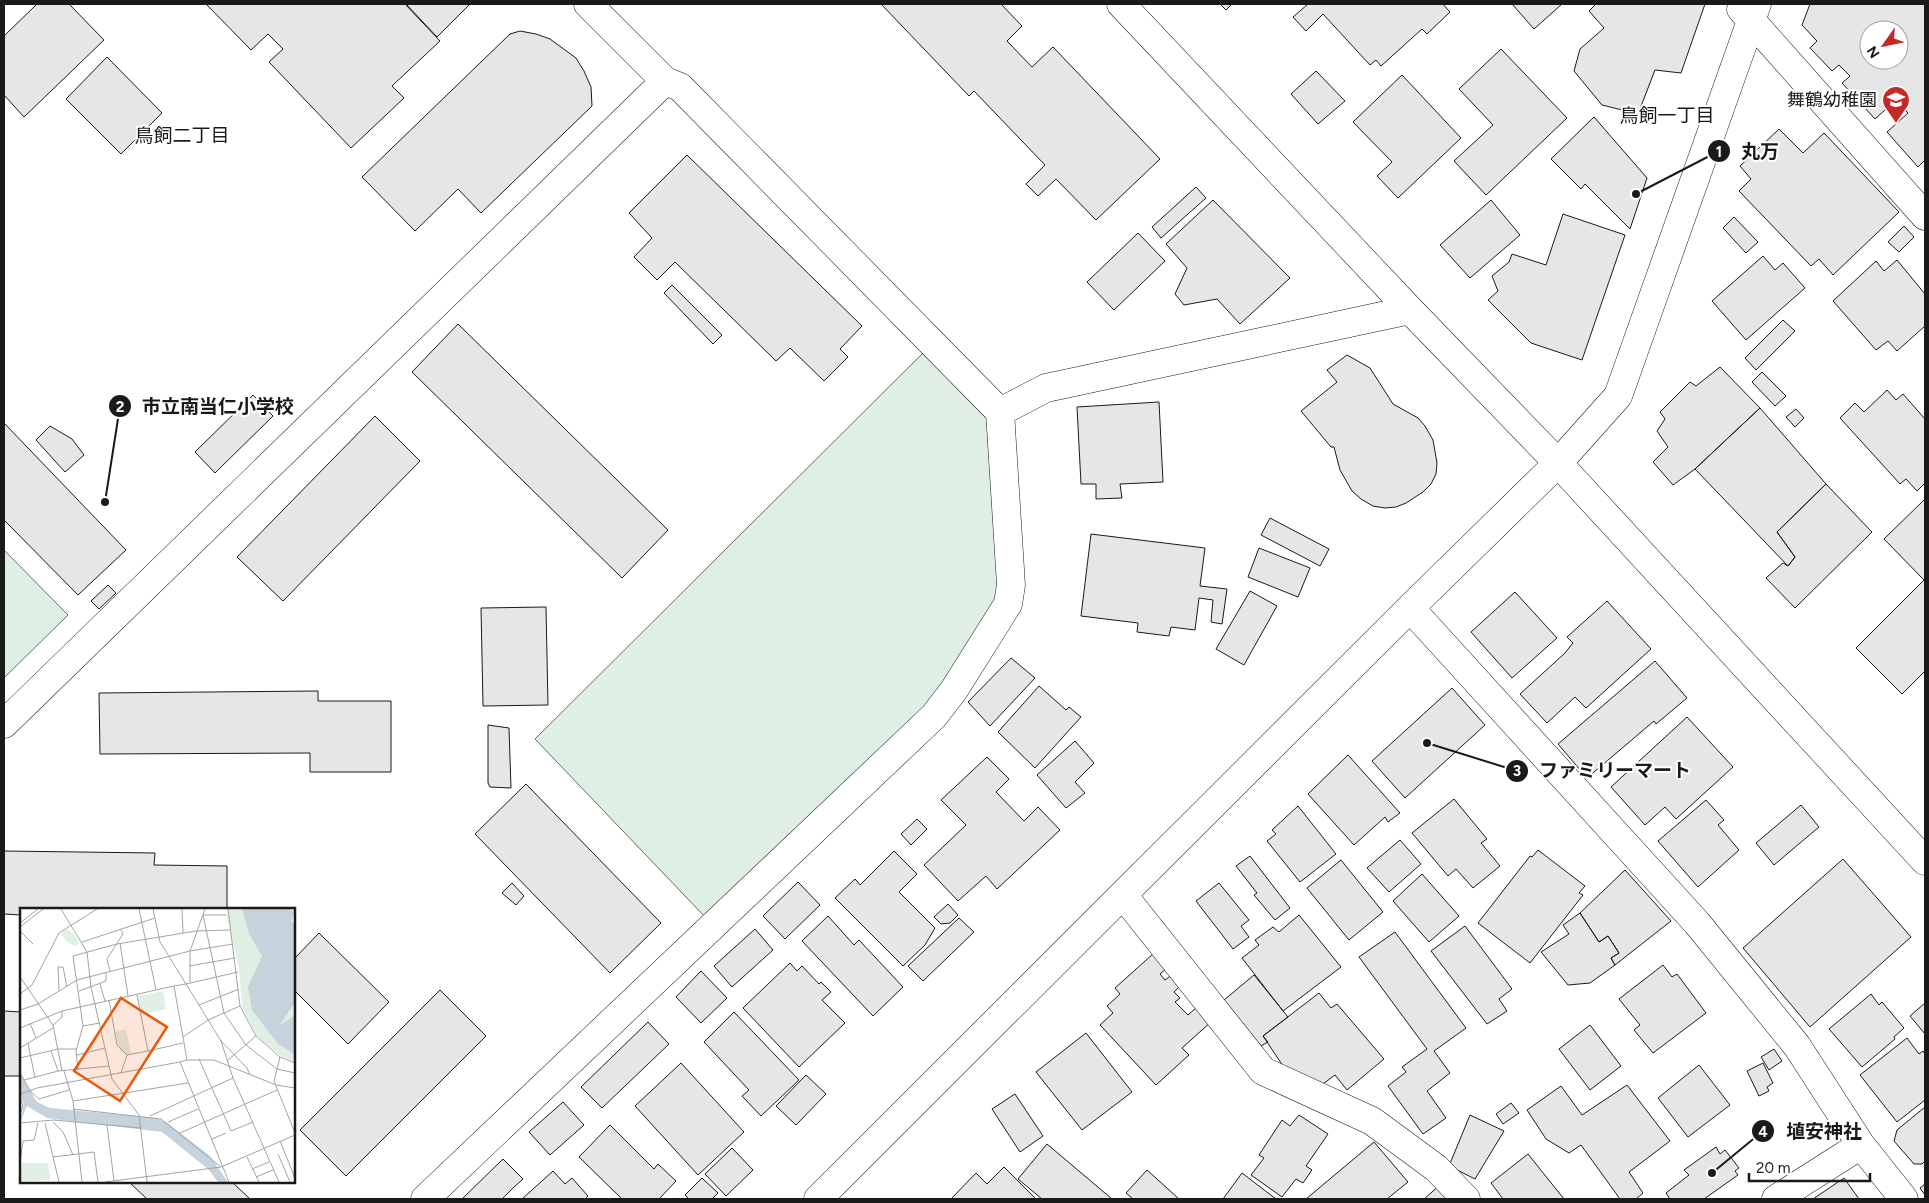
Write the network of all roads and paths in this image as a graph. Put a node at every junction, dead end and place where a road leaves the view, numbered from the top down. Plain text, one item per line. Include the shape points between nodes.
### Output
1 (588, 4) edge
2 (1120, 4) edge
3 (1748, 9) edge
4 (665, 81) junction
5 (1925, 216) edge
6 (1410, 310) junction
7 (1000, 412) junction
8 (1558, 463) junction
9 (1410, 608) junction
10 (4, 724) edge
11 (1925, 861) edge
12 (1123, 895) junction
13 (1861, 1144) junction
14 (425, 1199) edge
15 (818, 1199) edge
16 (1466, 1199) edge
17 (1776, 1199) edge
18 (1904, 1199) edge

1 - 4 street
2 - 6 street
3 - 5 street
3 - 8 street via 1618,396
4 - 7 street via 680,87
4 - 10 street
6 - 7 street via 1046,388
6 - 8 street
7 - 14 street via 1011,585 1008,604 954,690 934,716
8 - 9 street
8 - 11 street
9 - 12 street
9 - 13 street via 1698,923 1798,1046
12 - 15 street
12 - 16 street via 1263,1071 1372,1121 1436,1168
13 - 17 street
13 - 18 street

